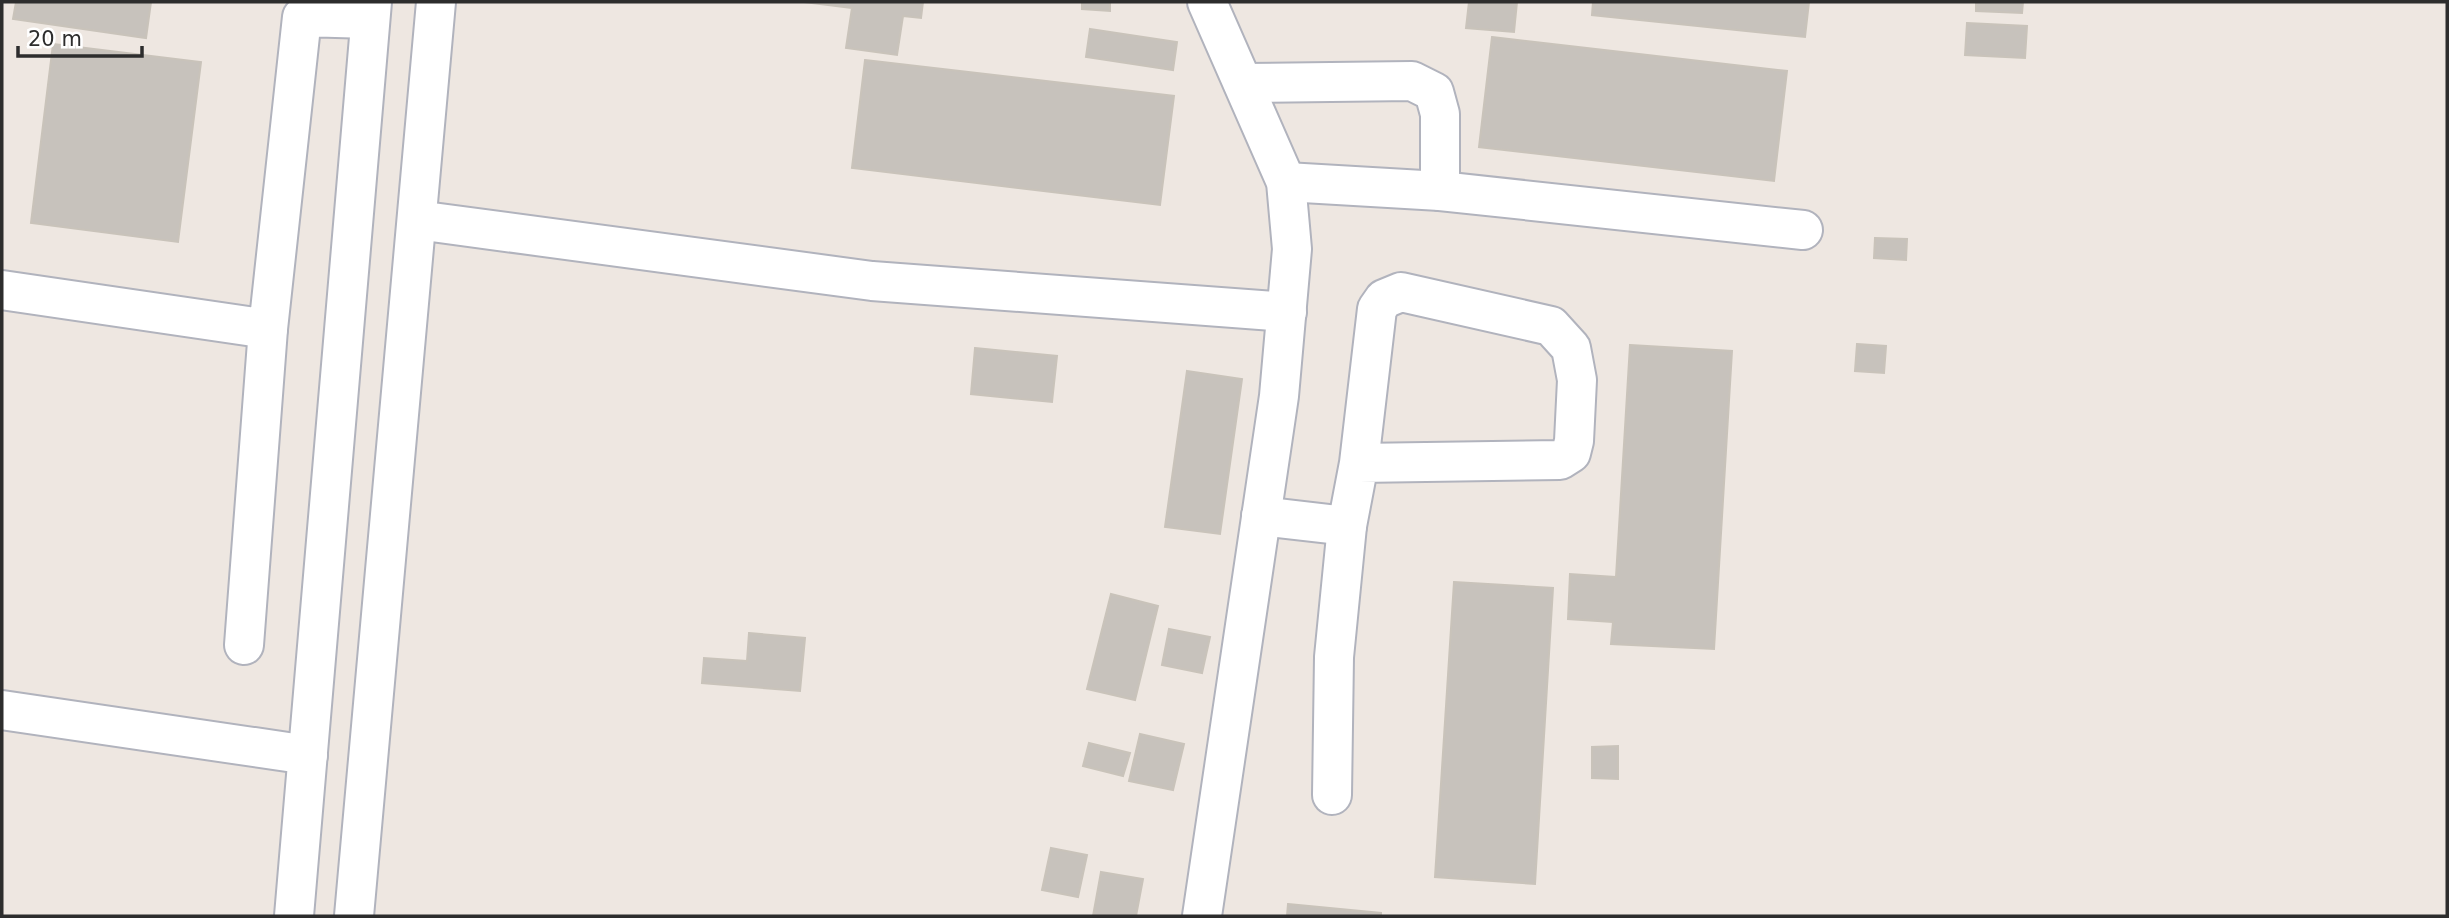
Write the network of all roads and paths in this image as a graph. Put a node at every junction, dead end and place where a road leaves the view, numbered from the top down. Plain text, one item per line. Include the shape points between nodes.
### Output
1 (436, 2) edge
2 (1207, 2) edge
3 (302, 9) edge
4 (371, 10) edge
5 (1243, 83) junction
6 (1286, 182) junction
7 (1440, 191) junction
8 (416, 220) junction
9 (1803, 230) dead end
10 (2, 290) edge
11 (1287, 312) junction
12 (268, 329) junction
13 (1359, 463) junction
14 (1261, 516) junction
15 (1347, 526) junction
16 (244, 645) dead end
17 (2, 710) edge
18 (308, 755) junction
19 (1332, 795) dead end
20 (295, 916) edge
21 (354, 916) edge
22 (1202, 916) edge

1 - 8 street
2 - 5 street
3 - 4 street
3 - 12 street
4 - 18 street
5 - 6 street
5 - 7 street via 1412,81 1434,92 1440,114
6 - 7 street
6 - 11 street via 1292,249
7 - 9 street
8 - 11 street via 872,281
8 - 21 street
10 - 12 street
11 - 14 street
12 - 16 street
13 - 13 street via 1560,460 1571,453 1574,441 1577,380 1571,348 1551,326 1401,292 1384,299 1377,309
13 - 15 street
14 - 15 street
14 - 22 street
15 - 19 street via 1334,657
17 - 18 street
18 - 20 street

